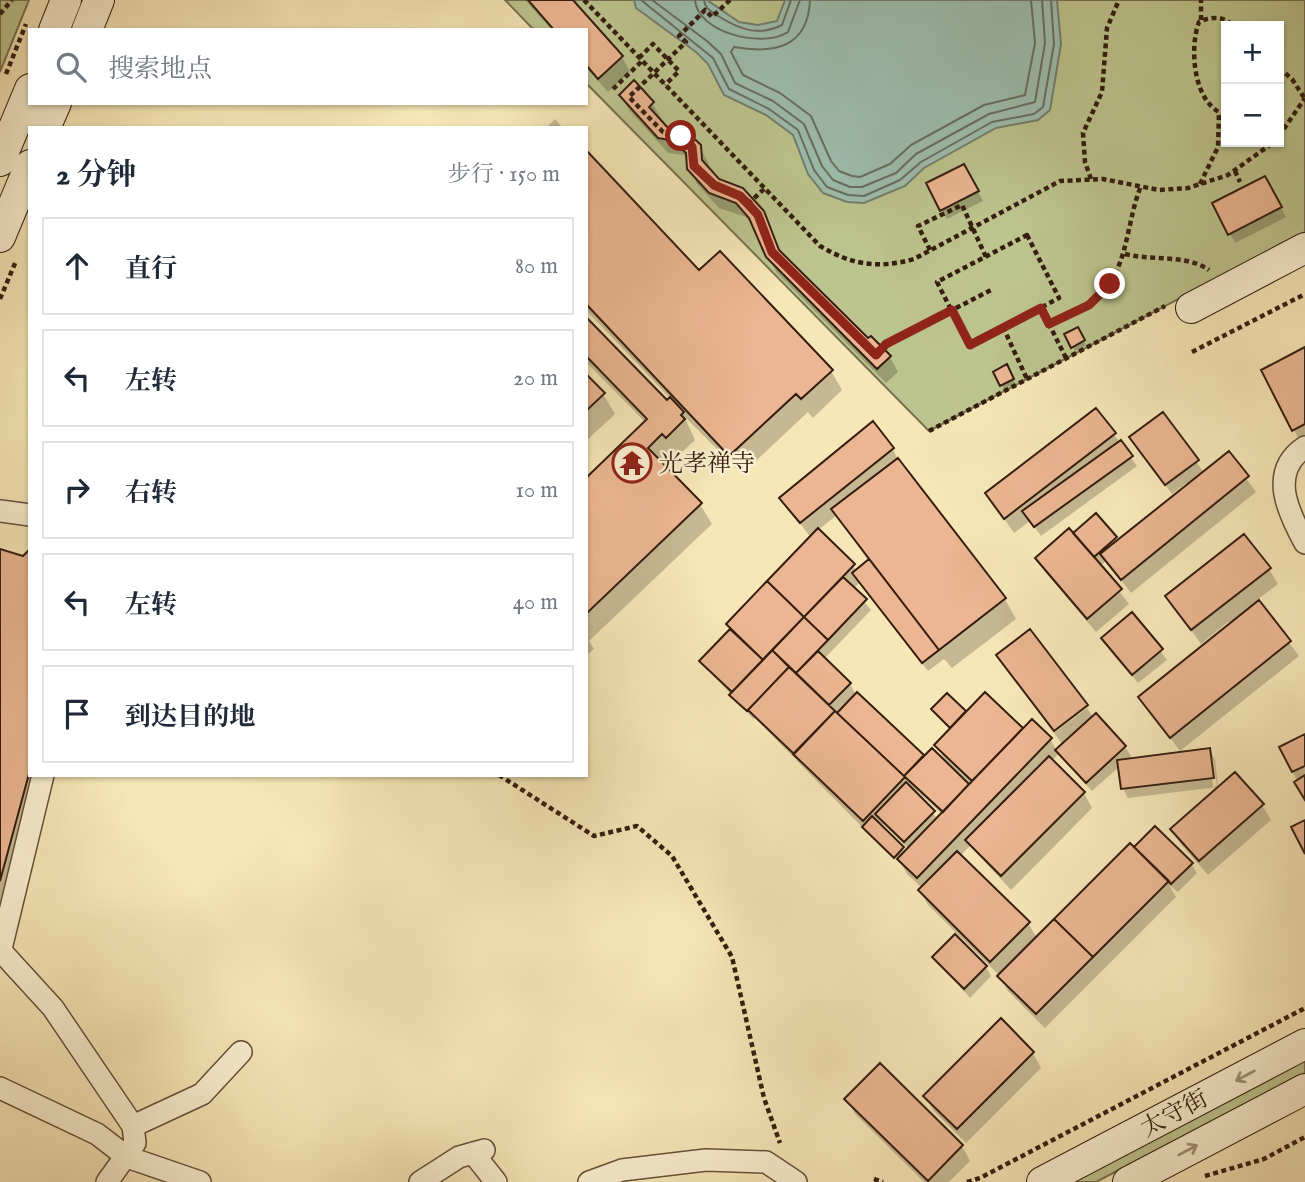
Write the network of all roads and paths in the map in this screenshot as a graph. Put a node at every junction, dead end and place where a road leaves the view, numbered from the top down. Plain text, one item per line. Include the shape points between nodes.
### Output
1 (12, 0) edge
2 (66, 0) edge
3 (99, 0) edge
4 (584, 0) edge
5 (730, 0) edge
6 (1119, 0) edge
7 (1201, 0) edge
8 (0, 14) edge
9 (1201, 20) junction
10 (42, 21) edge
11 (1226, 21) edge
12 (88, 28) edge
13 (28, 56) edge
14 (641, 59) junction
15 (668, 59) junction
16 (1284, 72) edge
17 (654, 73) junction
18 (665, 85) junction
19 (16, 86) edge
20 (613, 89) dead end
21 (1305, 98) edge
22 (55, 105) edge
23 (1219, 112) joint
24 (47, 126) edge
25 (1284, 129) edge
26 (1267, 147) edge
27 (0, 161) edge
28 (28, 170) edge
29 (1235, 171) junction
30 (1091, 179) junction
31 (1240, 182) dead end
32 (1200, 185) junction
33 (1141, 186) junction
34 (765, 188) junction
35 (748, 204) junction
36 (972, 228) junction
37 (0, 237) edge
38 (1305, 248) edge
39 (930, 250) junction
40 (1125, 254) junction
41 (986, 257) junction
42 (1305, 265) edge
43 (1215, 279) dead end
44 (993, 289) dead end
45 (1305, 294) edge
46 (1041, 308) junction
47 (952, 310) junction
48 (1186, 310) junction
49 (1049, 324) junction
50 (1003, 327) junction
51 (1192, 352) dead end
52 (1066, 358) junction
53 (1027, 379) junction
54 (929, 430) dead end
55 (1305, 447) edge
56 (0, 511) edge
57 (28, 516) edge
58 (1305, 543) edge
59 (43, 777) edge
60 (502, 777) edge
61 (0, 952) edge
62 (1305, 1008) edge
63 (1305, 1044) edge
64 (241, 1052) dead end
65 (0, 1088) edge
66 (1305, 1088) edge
67 (133, 1126) junction
68 (1305, 1137) edge
69 (127, 1157) junction
70 (150, 1173) edge
71 (1201, 1178) dead end
72 (874, 1179) dead end
73 (794, 1181) edge
74 (107, 1182) edge
75 (200, 1182) edge
76 (420, 1182) edge
77 (496, 1182) edge
78 (589, 1182) edge
79 (883, 1182) edge
80 (967, 1182) edge
81 (1042, 1182) edge
82 (1128, 1182) edge

1 - 8 path
2 - 10 street
3 - 12 street
4 - 14 path
5 - 15 path via 712,17 705,10 679,36 685,42
6 - 30 path via 1107,28 1102,92 1083,133 1084,162
7 - 9 path
9 - 11 path
9 - 23 path via 1194,41 1194,70
13 - 19 path
14 - 15 path via 653,44
14 - 17 path
14 - 20 path
15 - 17 path
15 - 18 path via 679,71
16 - 21 path
17 - 18 path
17 - 35 path via 629,97 663,132 681,136 692,147 694,166 714,185
18 - 34 path
19 - 27 street
21 - 25 path
22 - 24 street
23 - 32 path via 1218,146
26 - 29 path
28 - 37 street
29 - 31 path
29 - 32 path
30 - 33 path
30 - 36 path via 1060,181
32 - 33 path via 1175,190
33 - 40 path
34 - 35 path
34 - 39 path via 820,246 843,260 894,265
35 - 47 path via 758,215 772,252 878,357 886,344
36 - 39 path
36 - 39 path via 962,205 918,226
36 - 41 path
38 - 48 street
40 - 43 path via 1146,260 1185,260 1201,265
40 - 49 path via 1110,284 1089,305
41 - 46 path via 1027,236 1059,298
41 - 47 path via 937,282
42 - 48 street
44 - 47 path
45 - 51 path
46 - 49 path
46 - 50 path
47 - 50 path via 970,345
48 - 52 path
49 - 52 path
50 - 53 path
52 - 53 path
53 - 54 path
55 - 58 street via 1294,454 1285,474 1283,496
56 - 57 street
59 - 61 street
60 - 73 path via 594,836 638,826 672,856 733,957 764,1098
61 - 67 street via 54,1008
62 - 80 path
63 -> 81 street, 太守街
64 - 67 street via 202,1094
65 - 69 street via 97,1134
82 -> 66 street, 太守街
67 - 69 street via 135,1143
68 - 71 path via 1264,1159
69 - 70 street
69 - 74 street
70 - 75 street
72 - 79 path
73 - 78 street via 766,1162 706,1160 622,1170
76 - 77 street via 458,1157 479,1152

